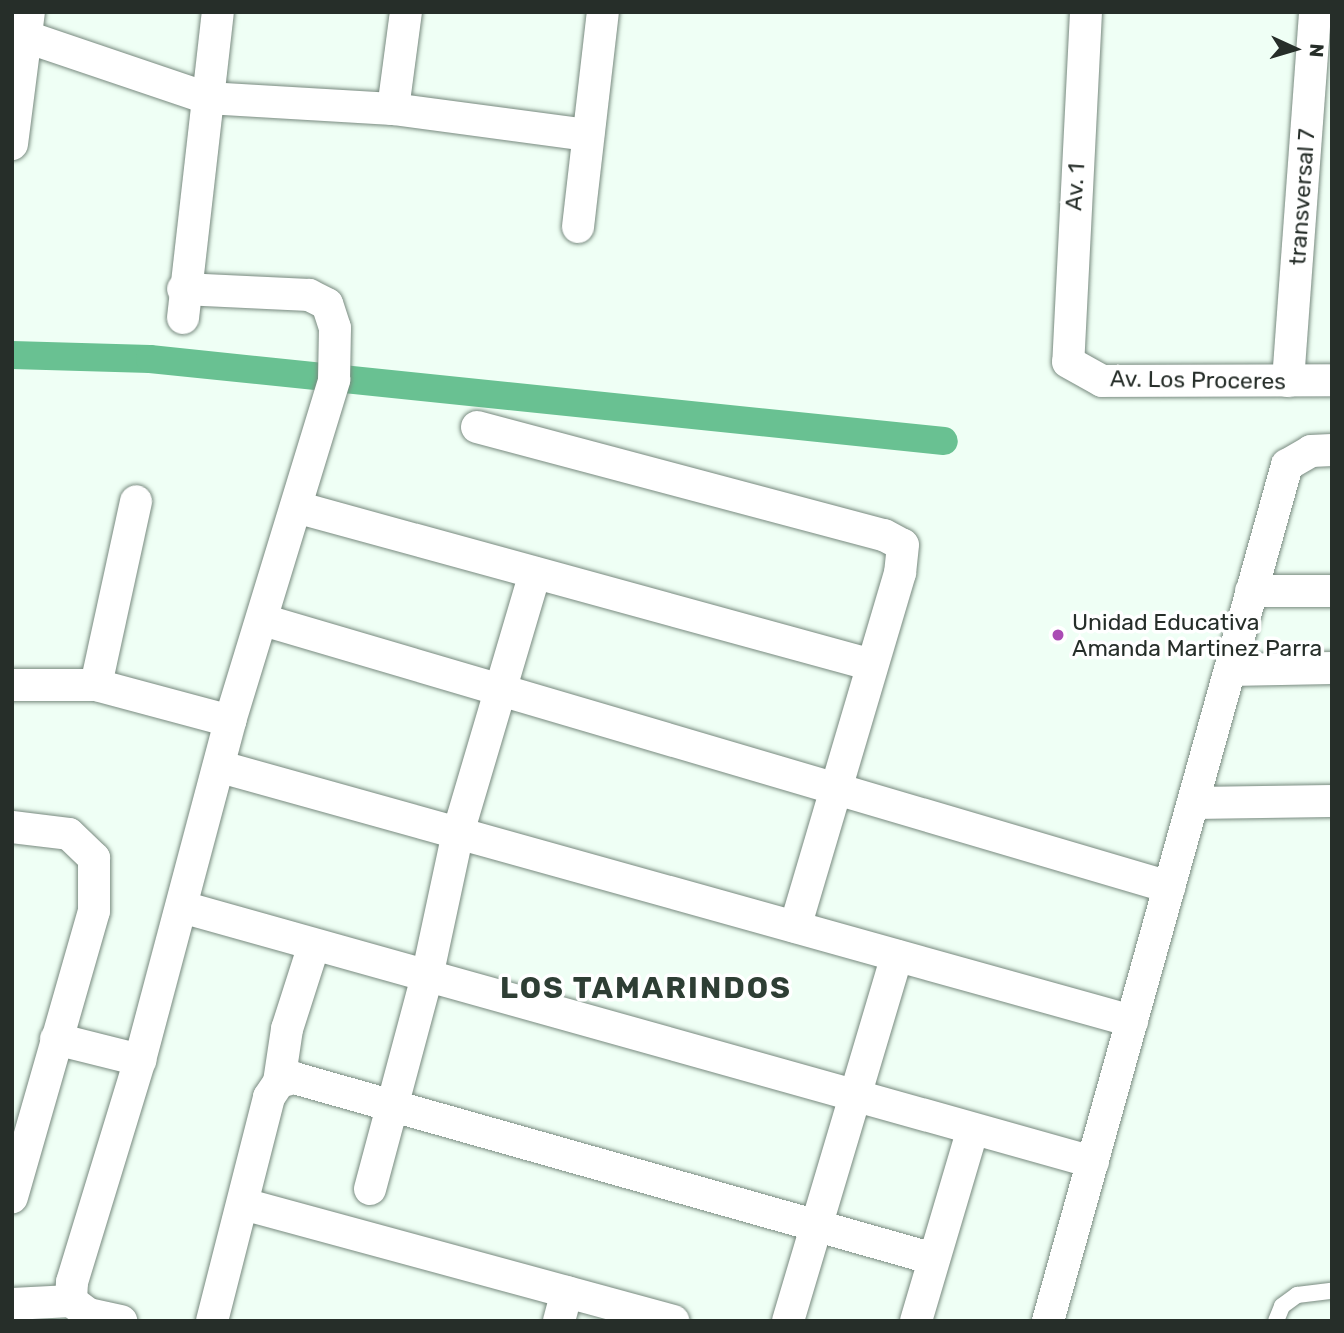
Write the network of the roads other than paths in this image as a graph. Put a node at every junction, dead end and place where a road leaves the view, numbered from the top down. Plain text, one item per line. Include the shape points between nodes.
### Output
1 (218, 12) edge
2 (406, 12) edge
3 (603, 12) edge
4 (1086, 12) edge
5 (1315, 12) edge
6 (22, 27) edge
7 (208, 98) junction
8 (393, 109) junction
9 (588, 135) junction
10 (12, 144) edge
11 (579, 227) dead end
12 (1068, 362) joint
13 (1332, 380) edge
14 (1288, 381) junction
15 (477, 427) dead end
16 (1332, 450) edge
17 (136, 501) dead end
18 (296, 507) junction
19 (535, 573) junction
20 (1251, 591) junction
21 (1332, 591) edge
22 (263, 620) junction
23 (872, 665) junction
24 (1332, 668) edge
25 (1230, 670) junction
26 (12, 685) edge
27 (96, 685) junction
28 (499, 690) junction
29 (230, 721) junction
30 (220, 767) junction
31 (835, 789) junction
32 (1332, 801) edge
33 (1193, 803) junction
34 (12, 827) edge
35 (458, 833) junction
36 (1169, 887) junction
37 (182, 907) junction
38 (796, 927) junction
39 (314, 945) junction
40 (897, 956) junction
41 (426, 977) junction
42 (1132, 1021) junction
43 (56, 1039) junction
44 (140, 1060) junction
45 (279, 1082) junction
46 (853, 1096) junction
47 (391, 1108) junction
48 (973, 1129) junction
49 (20, 1134) edge
50 (1093, 1162) junction
51 (370, 1189) dead end
52 (12, 1197) edge
53 (243, 1204) junction
54 (816, 1226) junction
55 (934, 1259) junction
56 (1332, 1291) edge
57 (71, 1301) junction
58 (12, 1304) edge
59 (563, 1306) edge
60 (121, 1321) edge
61 (212, 1321) edge
62 (673, 1321) edge
63 (788, 1321) edge
64 (916, 1321) edge
65 (1048, 1321) edge
66 (1276, 1321) edge

1 - 7 street
2 - 8 street
3 - 9 street
4 - 12 street, Av. 1
5 - 14 street, transversal 7
6 - 7 street
6 - 10 street
7 - 8 street
7 - 18 street via 183,304 309,295 327,304 335,328 334,380
8 - 9 street
9 - 11 street
12 - 14 street, Av. Los Proceres via 1102,381
13 - 14 street, Av. Los Proceres
15 - 23 street via 884,535 903,545 900,573
16 - 20 street via 1311,451 1287,465
17 - 27 street
18 - 19 street
18 - 22 street
19 - 23 street
19 - 28 street
20 - 21 street
20 - 25 street
22 - 28 street
22 - 29 street
23 - 31 street
24 - 25 street
25 - 33 street
26 - 27 street
27 - 29 street
28 - 31 street
28 - 35 street
29 - 30 street
30 - 35 street
30 - 37 street
31 - 36 street
31 - 38 street
32 - 33 street
33 - 36 street
34 - 43 street via 69,834 94,858 94,911
35 - 38 street
35 - 41 street
36 - 42 street
37 - 39 street
37 - 44 street
38 - 40 street
39 - 41 street
39 - 45 street via 287,1029
40 - 42 street
40 - 46 street
41 - 46 street
41 - 47 street
42 - 50 street
43 - 44 street
43 - 49 street
44 - 57 street via 72,1282
45 - 47 street via 293,1078
45 - 53 street via 269,1097
46 - 48 street
46 - 54 street
47 - 51 street
47 - 54 street
48 - 50 street
48 - 55 street
49 - 52 street
50 - 65 street
53 - 59 street
53 - 61 street
54 - 55 street
54 - 63 street
55 - 64 street
56 - 66 lane via 1297,1295 1283,1306
57 - 58 street
57 - 60 street via 88,1314
59 - 62 street

